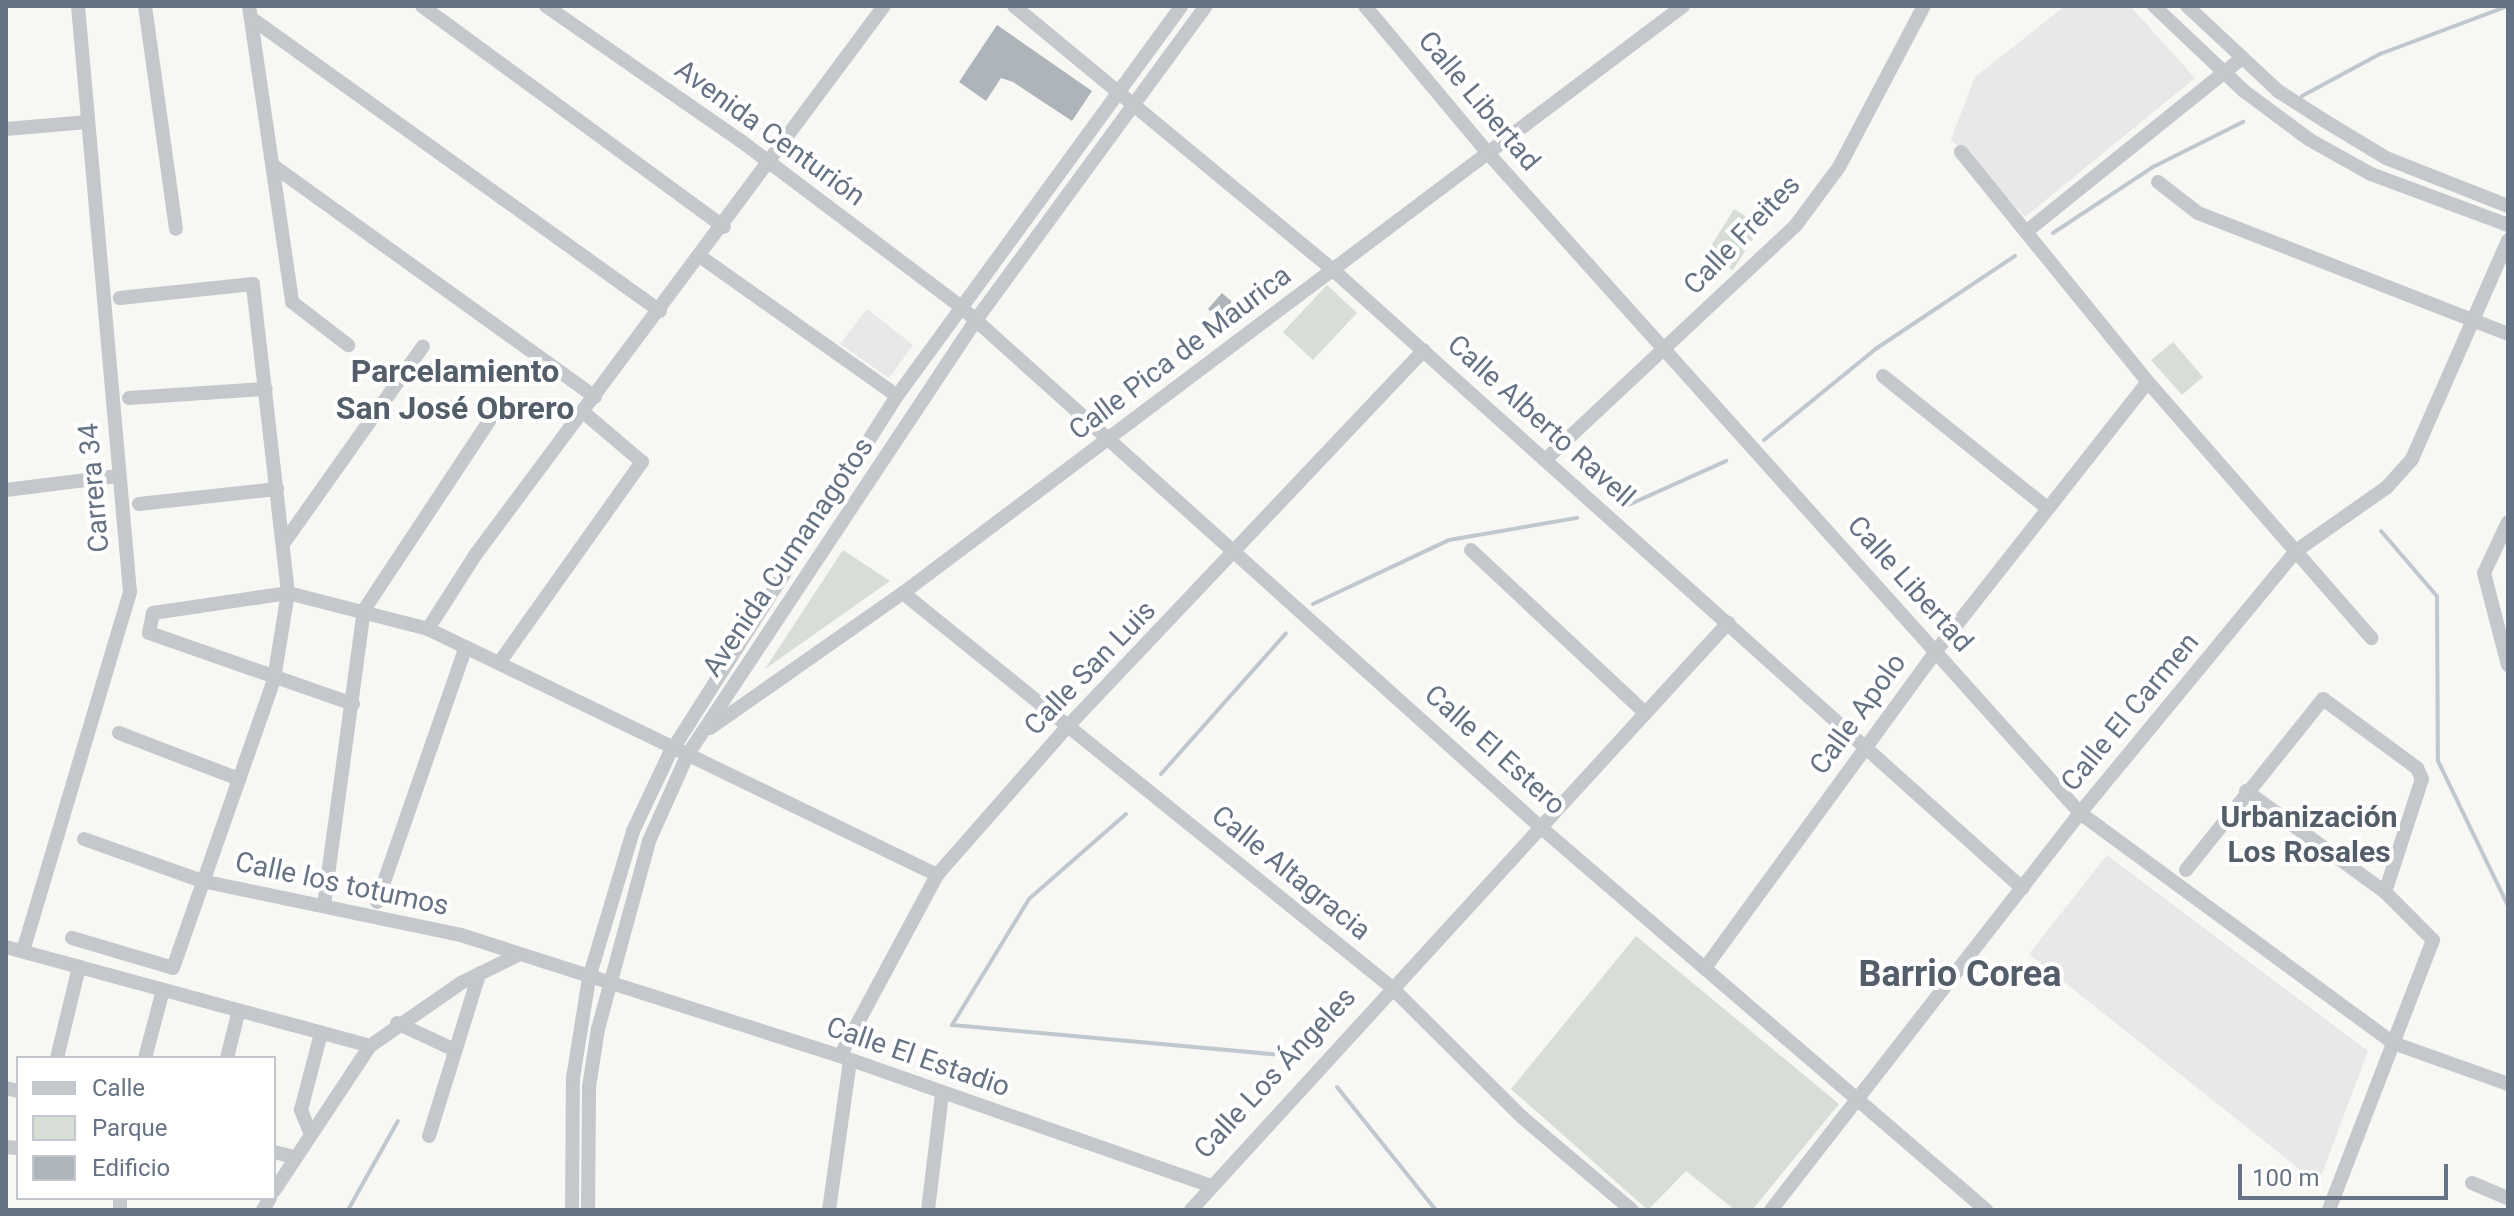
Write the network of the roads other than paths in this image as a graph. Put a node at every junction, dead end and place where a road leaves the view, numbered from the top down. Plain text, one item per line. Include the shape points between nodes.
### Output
1 (78, 6) edge
2 (145, 6) edge
3 (422, 6) edge
4 (546, 6) edge
5 (884, 6) edge
6 (1014, 6) edge
7 (1181, 6) edge
8 (1206, 6) edge
9 (1365, 6) edge
10 (1683, 6) edge
11 (1924, 6) edge
12 (2154, 6) edge
13 (2187, 6) edge
14 (250, 12) edge
15 (2242, 58) junction
16 (2225, 74) junction
17 (1118, 90) junction
18 (1135, 104) junction
19 (88, 122) junction
20 (6, 129) edge
21 (1487, 152) junction
22 (1961, 152) dead end
23 (771, 164) junction
24 (275, 167) junction
25 (2158, 182) dead end
26 (2507, 203) edge
27 (2505, 224) edge
28 (724, 227) junction
29 (176, 229) dead end
30 (2027, 231) junction
31 (2507, 242) edge
32 (701, 257) junction
33 (1333, 270) junction
34 (120, 298) dead end
35 (960, 306) junction
36 (660, 311) junction
37 (976, 320) junction
38 (2476, 321) junction
39 (2508, 334) edge
40 (348, 345) dead end
41 (423, 346) dead end
42 (1664, 348) junction
43 (1424, 350) junction
44 (1883, 376) dead end
45 (2148, 382) junction
46 (266, 389) junction
47 (897, 396) junction
48 (595, 397) junction
49 (129, 398) dead end
50 (501, 403) dead end
51 (583, 412) junction
52 (1108, 439) junction
53 (1545, 460) junction
54 (119, 476) junction
55 (277, 489) junction
56 (6, 490) edge
57 (139, 504) dead end
58 (2047, 508) junction
59 (2508, 522) edge
60 (283, 544) junction
61 (1471, 550) dead end
62 (2296, 551) junction
63 (1238, 552) junction
64 (288, 593) junction
65 (903, 593) junction
66 (364, 610) junction
67 (1728, 623) junction
68 (428, 629) junction
69 (2371, 638) dead end
70 (466, 647) junction
71 (1936, 651) junction
72 (499, 663) junction
73 (2508, 665) edge
74 (274, 679) junction
75 (353, 704) junction
76 (1644, 712) junction
77 (1069, 725) junction
78 (119, 733) dead end
79 (703, 733) junction
80 (1867, 746) junction
81 (681, 751) junction
82 (239, 779) junction
83 (2246, 791) junction
84 (2080, 813) junction
85 (1538, 825) junction
86 (84, 839) dead end
87 (2186, 870) dead end
88 (937, 875) junction
89 (202, 881) junction
90 (2022, 888) junction
91 (2385, 892) junction
92 (377, 902) dead end
93 (324, 905) junction
94 (72, 938) dead end
95 (6, 947) edge
96 (23, 951) junction
97 (518, 955) junction
98 (79, 967) junction
99 (1705, 968) junction
100 (479, 974) junction
101 (589, 978) junction
102 (609, 982) junction
103 (1390, 986) junction
104 (163, 990) junction
105 (239, 1010) junction
106 (397, 1023) junction
107 (321, 1033) junction
108 (2393, 1043) junction
109 (370, 1046) junction
110 (455, 1050) junction
111 (57, 1056) edge
112 (146, 1056) edge
113 (228, 1056) edge
114 (845, 1058) junction
115 (2508, 1084) edge
116 (942, 1094) junction
117 (1859, 1100) junction
118 (309, 1130) junction
119 (429, 1136) dead end
120 (276, 1152) edge
121 (294, 1157) junction
122 (2472, 1183) dead end
123 (1208, 1185) junction
124 (276, 1188) edge
125 (2508, 1198) edge
126 (1979, 1208) edge
127 (572, 1210) edge
128 (588, 1210) edge
129 (829, 1210) edge
130 (928, 1210) edge
131 (1191, 1210) edge
132 (1632, 1210) edge
133 (1771, 1210) edge
134 (2329, 1210) edge

1 - 19 street, Carrera 34
2 - 29 street
3 - 28 street
4 - 23 street, Avenida Centurión
5 - 23 street
6 - 17 street, Calle Alberto Ravell
7 - 17 street, Avenida Cumanagotos
8 - 18 street, Avenida Cumanagotos
9 - 21 street, Calle Libertad
10 - 21 street, Calle Pica de Maurica
11 - 42 street, Calle Freites via 1839,167 1796,225
12 - 16 street
13 - 15 street
14 - 24 street
14 - 36 street
15 - 16 street
15 - 26 street via 2278,91 2386,158
16 - 27 street via 2310,140 2359,167
16 - 30 street
17 - 18 street, Calle Alberto Ravell
17 - 35 street, Avenida Cumanagotos
18 - 33 street, Calle Alberto Ravell
18 - 37 street, Avenida Cumanagotos
19 - 20 street
19 - 54 street, Carrera 34
21 - 33 street, Calle Pica de Maurica
21 - 42 street, Calle Libertad
22 - 30 street
23 - 28 street
23 - 35 street, Avenida Centurión
24 - 40 street via 292,302
24 - 48 street
25 - 38 street via 2198,213
26 - 27 street
27 - 31 street
28 - 32 street
30 - 45 street
31 - 38 street, Calle El Carmen
32 - 36 street
32 - 47 street
33 - 43 street, Calle Alberto Ravell
33 - 52 street, Calle Pica de Maurica
34 - 46 street via 253,284
35 - 37 street, Avenida Centurión
35 - 47 street, Avenida Cumanagotos
36 - 48 street
37 - 52 street, Calle El Estero
37 - 79 street, Avenida Cumanagotos
38 - 39 street
38 - 62 street, Calle El Carmen via 2412,459 2387,487
41 - 60 street
42 - 53 street, Calle Freites
42 - 71 street, Calle Libertad
43 - 53 street, Calle Alberto Ravell
43 - 63 street, Calle San Luis
44 - 58 street
45 - 58 street, Calle Apolo
45 - 62 street
46 - 49 street
46 - 55 street
47 - 81 street, Avenida Cumanagotos
48 - 51 street
50 - 66 street
51 - 68 street
51 - 72 street via 637,455 639,471
52 - 63 street, Calle El Estero
52 - 65 street, Calle Pica de Maurica
53 - 67 street, Calle Alberto Ravell
54 - 56 street
54 - 96 street, Carrera 34 via 130,592
55 - 57 street
55 - 60 street
58 - 71 street, Calle Apolo
59 - 73 street via 2484,573
60 - 64 street
61 - 76 street
62 - 69 street
62 - 84 street, Calle El Carmen
63 - 77 street, Calle San Luis
63 - 85 street, Calle El Estero
64 - 66 street
64 - 74 street
64 - 74 street via 154,611 148,631
65 - 77 street, Calle Altagracia
65 - 79 street, Calle Pica de Maurica
66 - 68 street
66 - 75 street
67 - 76 street, Calle Los Ángeles
67 - 80 street, Calle Alberto Ravell
68 - 70 street
70 - 72 street
70 - 92 street
71 - 80 street, Calle Apolo
71 - 84 street, Calle Libertad
72 - 81 street
74 - 75 street
74 - 82 street
75 - 93 street
76 - 85 street, Calle Los Ángeles
77 - 88 street, Calle San Luis
77 - 103 street, Calle Altagracia
78 - 82 street
79 - 81 street, Avenida Cumanagotos
80 - 90 street, Calle Alberto Ravell
80 - 99 street, Calle Apolo
81 - 88 street
81 - 101 street, Avenida Cumanagotos via 633,831
81 - 102 street, Avenida Cumanagotos
82 - 89 street
83 - 87 street
83 - 91 street
83 - 91 street via 2315,702 2332,706 2417,768 2422,779
84 - 90 street, Calle El Carmen
84 - 108 street, Calle Libertad
85 - 99 street, Calle El Estero
85 - 103 street, Calle Los Ángeles
86 - 89 street, Calle los totumos
88 - 114 street, Calle San Luis
89 - 93 street, Calle los totumos
89 - 94 street via 173,968
90 - 117 street, Calle El Carmen
91 - 108 street via 2433,940
93 - 97 street, Calle los totumos
95 - 96 street
96 - 98 street
97 - 100 street
97 - 101 street, Calle los totumos
98 - 104 street
98 - 111 street
99 - 117 street, Calle El Estero
100 - 106 street
100 - 110 street
101 - 102 street, Calle El Estadio
101 - 127 street, Avenida Cumanagotos via 573,1078
102 - 114 street, Calle El Estadio
102 - 128 street, Avenida Cumanagotos via 589,1087
103 - 123 street, Calle Los Ángeles
103 - 132 street, Calle Altagracia via 1523,1118
104 - 105 street
104 - 112 street
105 - 107 street
105 - 113 street
106 - 109 street
106 - 110 street
107 - 109 street
107 - 118 street via 301,1110
108 - 115 street, Calle Libertad
108 - 134 street
109 - 118 street
110 - 119 street
114 - 116 street, Calle El Estadio
114 - 129 street, Calle San Luis
116 - 123 street, Calle El Estadio
116 - 130 street
117 - 126 street, Calle El Estero
117 - 133 street, Calle El Carmen
118 - 121 street
120 - 121 street
121 - 124 street
122 - 125 street
123 - 131 street, Calle Los Ángeles

